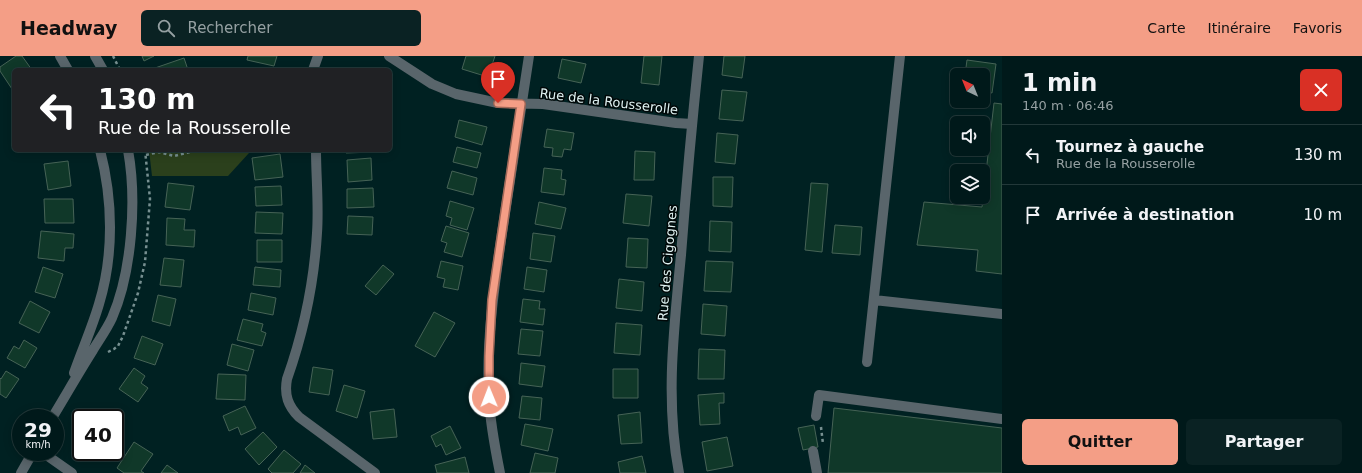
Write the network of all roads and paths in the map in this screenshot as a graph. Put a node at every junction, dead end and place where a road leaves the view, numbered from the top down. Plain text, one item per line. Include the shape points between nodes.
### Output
1 (60, 56) edge
2 (95, 56) edge
3 (113, 56) edge
4 (318, 56) edge
5 (389, 56) edge
6 (528, 56) edge
7 (699, 56) edge
8 (900, 56) edge
9 (67, 68) edge
10 (101, 68) edge
11 (119, 68) edge
12 (314, 68) edge
13 (521, 104) junction
14 (692, 124) junction
15 (100, 152) edge
16 (128, 152) edge
17 (194, 152) edge
18 (316, 152) edge
19 (182, 154) joint
20 (146, 155) dead end
21 (874, 300) junction
22 (1002, 314) edge
23 (127, 326) dead end
24 (109, 351) dead end
25 (867, 362) dead end
26 (65, 396) junction
27 (57, 409) edge
28 (816, 416) joint
29 (1002, 419) edge
30 (813, 451) joint
31 (28, 461) edge
32 (55, 461) edge
33 (21, 473) edge
34 (72, 473) edge
35 (375, 473) edge
36 (500, 473) edge
37 (679, 473) edge
38 (817, 473) edge

1 - 9 street
2 - 10 street
3 - 11 path
4 - 12 street
5 - 13 street, Rue de la Rousserolle via 432,84 448,91 498,103
6 - 13 street
7 - 14 street, Rue des Cigognes
8 - 21 street
13 - 14 street, Rue de la Rousserolle via 543,104
13 - 36 street via 492,300 489,340 490,413
14 - 37 street, Rue des Cigognes via 672,368 673,427
15 - 26 street via 108,189 110,217 105,278 96,314
16 - 26 street via 132,208 123,284 112,320
17 - 19 path
18 - 35 street via 318,216 314,263 305,324 287,379 286,396 290,407 299,417
19 - 20 path via 174,156 159,152
21 - 22 street
21 - 25 street
23 - 24 path via 120,342
26 - 27 street
28 - 29 street via 819,395
28 - 30 path via 821,424 824,451
30 - 38 street
31 - 33 street
32 - 34 street

